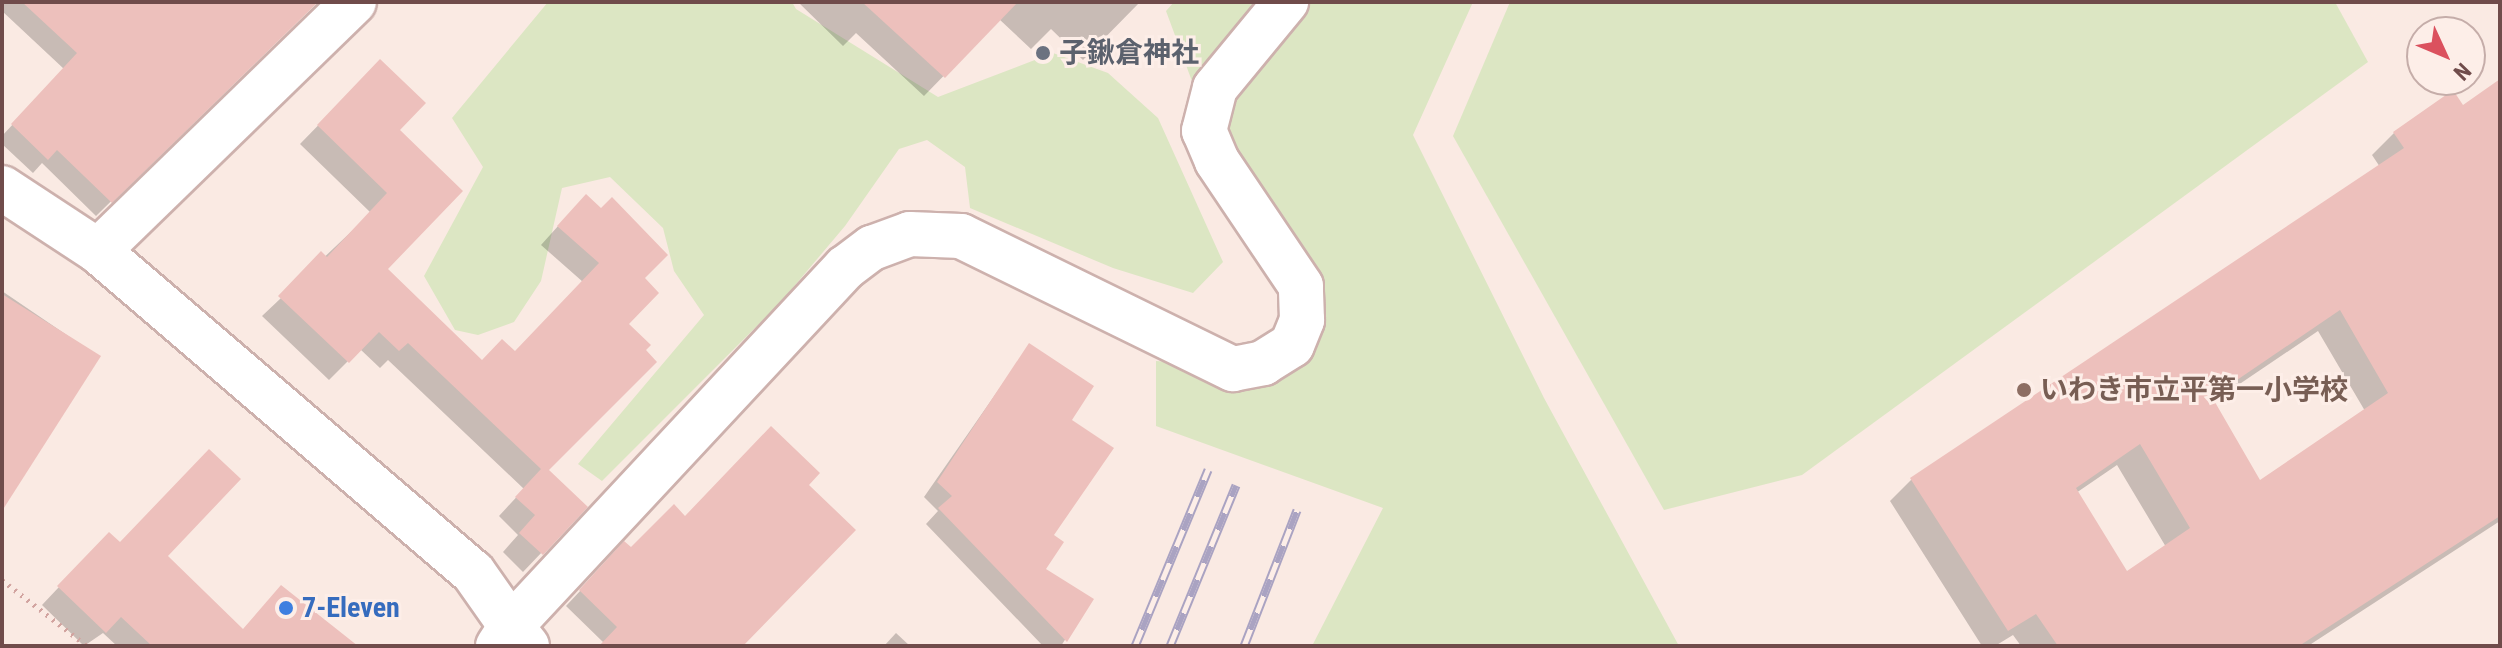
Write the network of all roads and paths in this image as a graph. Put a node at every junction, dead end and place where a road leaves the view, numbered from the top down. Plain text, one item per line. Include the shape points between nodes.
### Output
1 (354, 2) edge
2 (1286, 2) edge
3 (2, 188) edge
4 (98, 251) junction
5 (2, 580) edge
6 (512, 639) edge
7 (87, 646) edge

1 - 4 street
2 - 6 street via 1215,88 1204,131 1217,161 1301,286 1302,320 1292,345 1263,363 1233,369 961,236 910,234 872,248 845,268
3 - 4 street
4 - 6 street via 473,572
5 - 7 path

